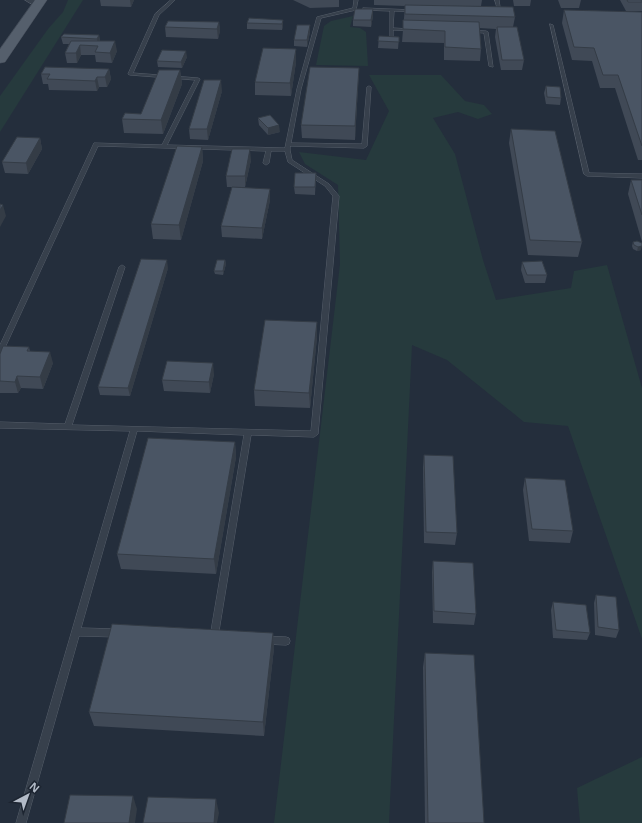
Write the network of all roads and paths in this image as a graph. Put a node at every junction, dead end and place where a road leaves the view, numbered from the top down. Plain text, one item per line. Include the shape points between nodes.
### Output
1 (173, 0) edge
2 (356, 0) edge
3 (497, 0) edge
4 (34, 1) edge
5 (356, 9) junction
6 (392, 10) junction
7 (415, 11) edge
8 (492, 13) edge
9 (551, 25) dead end
10 (392, 29) junction
11 (415, 30) edge
12 (462, 31) edge
13 (392, 39) edge
14 (0, 47) edge
15 (0, 59) edge
16 (491, 66) dead end
17 (369, 87) dead end
18 (164, 146) junction
19 (288, 147) junction
20 (269, 149) junction
21 (266, 163) dead end
22 (642, 176) edge
23 (122, 267) dead end
24 (0, 352) edge
25 (0, 425) edge
26 (68, 427) junction
27 (134, 429) junction
28 (248, 432) junction
29 (76, 632) junction
30 (130, 634) edge
31 (213, 638) edge
32 (257, 640) edge
33 (286, 641) dead end
34 (21, 823) edge

1 - 18 lane via 157,14 130,74 198,79
2 - 5 lane
3 - 8 lane via 500,13
4 - 14 main road
4 - 15 main road
5 - 6 lane
5 - 19 lane via 319,17 299,89
6 - 7 lane
6 - 10 lane
9 - 22 lane via 587,174
10 - 11 lane
10 - 13 lane
12 - 16 lane via 486,32
17 - 19 lane via 364,146
18 - 20 lane
18 - 24 lane via 96,144
19 - 20 lane
19 - 28 lane via 290,161 327,185 336,196 314,434
20 - 21 lane
23 - 26 lane
25 - 26 lane
26 - 27 lane
27 - 28 lane
27 - 29 lane
28 - 31 lane
29 - 30 lane
29 - 34 lane
32 - 33 lane

